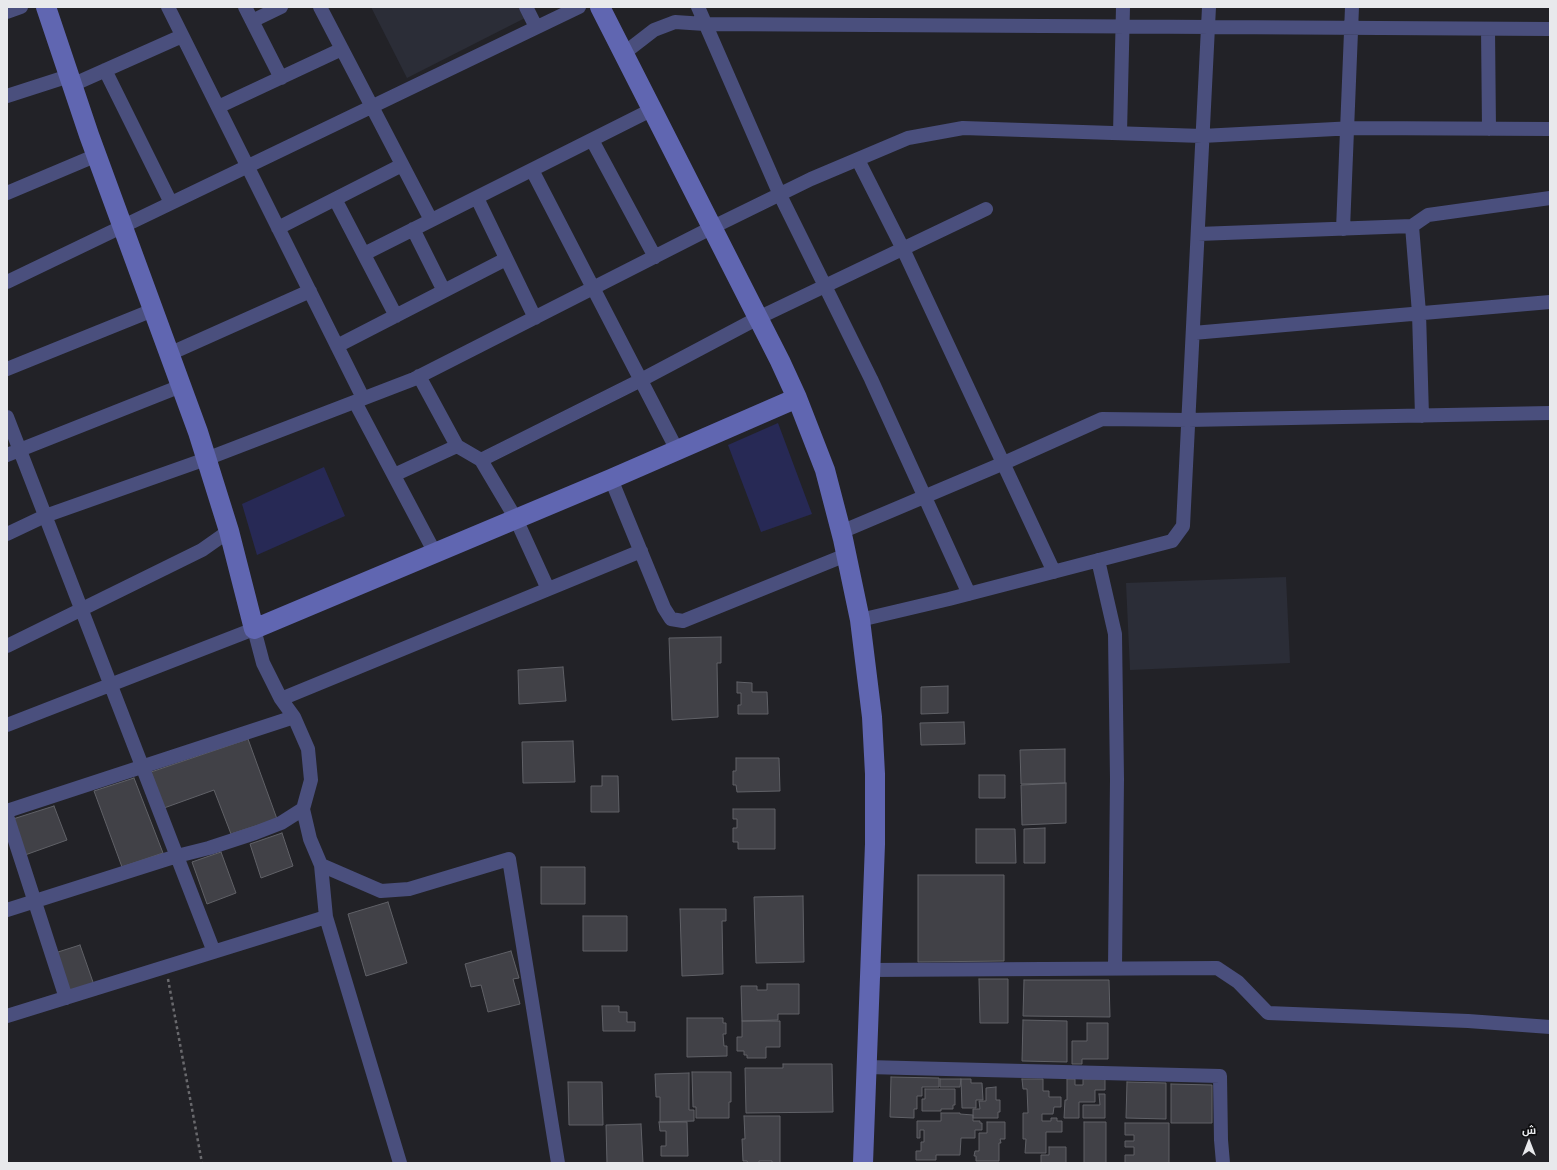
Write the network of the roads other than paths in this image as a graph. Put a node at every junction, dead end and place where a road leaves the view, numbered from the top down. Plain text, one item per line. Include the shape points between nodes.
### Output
1 (21, 7) edge
2 (46, 7) edge
3 (168, 7) edge
4 (245, 7) edge
5 (281, 7) edge
6 (320, 7) edge
7 (526, 7) edge
8 (579, 7) edge
9 (600, 7) edge
10 (698, 7) edge
11 (1124, 7) edge
12 (1209, 7) edge
13 (1352, 7) edge
14 (7, 12) edge
15 (252, 21) junction
16 (705, 24) junction
17 (536, 27) junction
18 (1124, 27) junction
19 (1208, 27) junction
20 (1352, 28) junction
21 (1488, 29) junction
22 (1550, 29) edge
23 (182, 36) junction
24 (342, 49) junction
25 (623, 54) junction
26 (105, 70) junction
27 (281, 78) junction
28 (71, 80) junction
29 (7, 96) edge
30 (372, 106) junction
31 (218, 107) junction
32 (651, 110) junction
33 (1348, 128) junction
34 (1489, 129) junction
35 (1550, 129) edge
36 (1120, 133) junction
37 (1202, 136) junction
38 (592, 140) junction
39 (97, 155) junction
40 (858, 160) junction
41 (402, 165) junction
42 (248, 166) junction
43 (532, 170) junction
44 (7, 193) edge
45 (780, 195) junction
46 (476, 198) junction
47 (1550, 198) edge
48 (335, 199) junction
49 (171, 203) junction
50 (986, 209) dead end
51 (431, 220) junction
52 (123, 226) junction
53 (1412, 226) junction
54 (278, 228) junction
55 (711, 228) junction
56 (413, 229) junction
57 (1343, 229) junction
58 (1198, 234) junction
59 (903, 249) junction
60 (364, 254) junction
61 (655, 256) junction
62 (506, 259) junction
63 (7, 282) edge
64 (825, 285) junction
65 (593, 288) junction
66 (310, 291) junction
67 (444, 291) junction
68 (1550, 302) edge
69 (153, 310) junction
70 (1419, 313) junction
71 (396, 316) junction
72 (535, 318) junction
73 (758, 318) junction
74 (1193, 333) junction
75 (337, 346) junction
76 (169, 354) junction
77 (7, 369) edge
78 (419, 376) junction
79 (641, 380) junction
80 (181, 386) junction
81 (797, 398) junction
82 (359, 400) junction
83 (1550, 413) edge
84 (1422, 416) junction
85 (7, 417) edge
86 (1188, 420) junction
87 (457, 446) junction
88 (677, 450) junction
89 (13, 452) edge
90 (206, 459) junction
91 (481, 460) junction
92 (1004, 463) junction
93 (394, 475) junction
94 (611, 479) junction
95 (924, 496) junction
96 (45, 516) junction
97 (516, 519) junction
98 (229, 531) junction
99 (841, 532) junction
100 (7, 534) edge
101 (641, 552) junction
102 (435, 553) junction
103 (846, 556) junction
104 (1098, 560) junction
105 (1054, 572) junction
106 (548, 589) junction
107 (969, 594) junction
108 (82, 610) junction
109 (860, 620) junction
110 (254, 629) junction
111 (7, 646) edge
112 (111, 684) junction
113 (281, 699) junction
114 (294, 717) junction
115 (7, 726) edge
116 (143, 767) junction
117 (303, 809) junction
118 (7, 811) edge
119 (7, 816) edge
120 (177, 856) junction
121 (321, 865) junction
122 (35, 902) junction
123 (7, 910) edge
124 (326, 917) junction
125 (214, 952) junction
126 (1115, 968) junction
127 (870, 970) junction
128 (66, 998) junction
129 (7, 1016) edge
130 (1550, 1027) edge
131 (867, 1067) junction
132 (400, 1163) edge
133 (558, 1163) edge
134 (863, 1163) edge
135 (1223, 1163) edge

1 - 14 street
2 - 28 street
3 - 23 street
4 - 15 street
5 - 15 street
6 - 24 street
7 - 17 street
8 - 17 street
9 - 25 street
10 - 16 street
11 - 18 street
12 - 19 street
13 - 20 street
15 - 27 street
16 - 18 street
16 - 25 street via 675,22 654,30
16 - 45 street
17 - 30 street
18 - 19 street
18 - 36 street
19 - 20 street
19 - 37 street
20 - 21 street
20 - 33 street
21 - 22 street
21 - 34 street
23 - 26 street
23 - 31 street
24 - 27 street
24 - 30 street
25 - 32 street
26 - 28 street
26 - 49 street
27 - 31 street
28 - 29 street
28 - 39 street
30 - 41 street
30 - 42 street
31 - 42 street
32 - 38 street
32 - 55 street
33 - 34 street
33 - 37 street
33 - 57 street
34 - 35 street
36 - 37 street
36 - 40 street via 963,128 908,138
37 - 58 street
38 - 43 street
38 - 61 street
39 - 44 street
39 - 52 street
40 - 45 street
40 - 59 street
41 - 48 street
41 - 51 street
42 - 49 street
42 - 54 street
43 - 46 street
43 - 65 street
45 - 55 street
45 - 64 street
46 - 51 street
46 - 62 street
47 - 53 street via 1428,215
48 - 54 street
48 - 60 street
49 - 52 street
50 - 59 street
51 - 56 street
52 - 63 street
52 - 69 street
53 - 57 street
53 - 70 street
54 - 66 street
55 - 61 street
55 - 73 street
56 - 60 street
56 - 67 street
57 - 58 street
58 - 74 street
59 - 64 street
59 - 92 street
60 - 71 street
61 - 65 street
62 - 67 street
62 - 72 street
64 - 73 street
64 - 95 street
65 - 72 street
65 - 79 street
66 - 75 street
66 - 76 street
67 - 71 street
68 - 70 street
69 - 76 street
69 - 77 street
70 - 74 street
70 - 84 street
71 - 75 street
72 - 78 street
73 - 79 street
73 - 81 street
74 - 86 street
75 - 82 street
76 - 80 street
78 - 82 street
78 - 87 street
79 - 88 street
79 - 91 street
80 - 89 street
80 - 90 street
81 - 88 street
81 - 99 street via 825,470
82 - 90 street
82 - 93 street
83 - 84 street
84 - 86 street
85 - 89 street
86 - 92 street via 1102,419
86 - 104 street via 1183,526 1172,541
87 - 91 street
87 - 93 street
88 - 94 street
89 - 96 street
90 - 96 street
90 - 98 street
91 - 97 street
92 - 95 street
92 - 105 street
93 - 102 street
94 - 97 street
94 - 101 street
95 - 99 street
95 - 107 street
96 - 100 street
96 - 108 street
97 - 102 street
97 - 106 street
98 - 108 street via 202,550
98 - 110 street
99 - 103 street
101 - 103 street via 664,608 671,619 683,621
101 - 106 street
102 - 110 street
103 - 109 street
104 - 105 street
104 - 126 street via 1115,634
105 - 107 street
106 - 113 street
107 - 109 street
108 - 111 street
108 - 112 street
109 - 127 street via 872,717 875,774
110 - 112 street
110 - 113 street via 263,663
112 - 115 street
112 - 116 street
113 - 114 street
114 - 116 street
114 - 117 street via 308,749 312,780
116 - 118 street
116 - 120 street
117 - 120 street via 281,824
117 - 121 street via 310,839
119 - 122 street
120 - 122 street
120 - 125 street
121 - 124 street
121 - 133 street via 381,891 409,889 509,859
122 - 123 street
122 - 128 street
124 - 125 street
124 - 132 street
125 - 128 street
126 - 127 street
126 - 130 street via 1216,968 1238,982 1268,1013
127 - 131 street
128 - 129 street
131 - 134 street
131 - 135 street via 1220,1076

